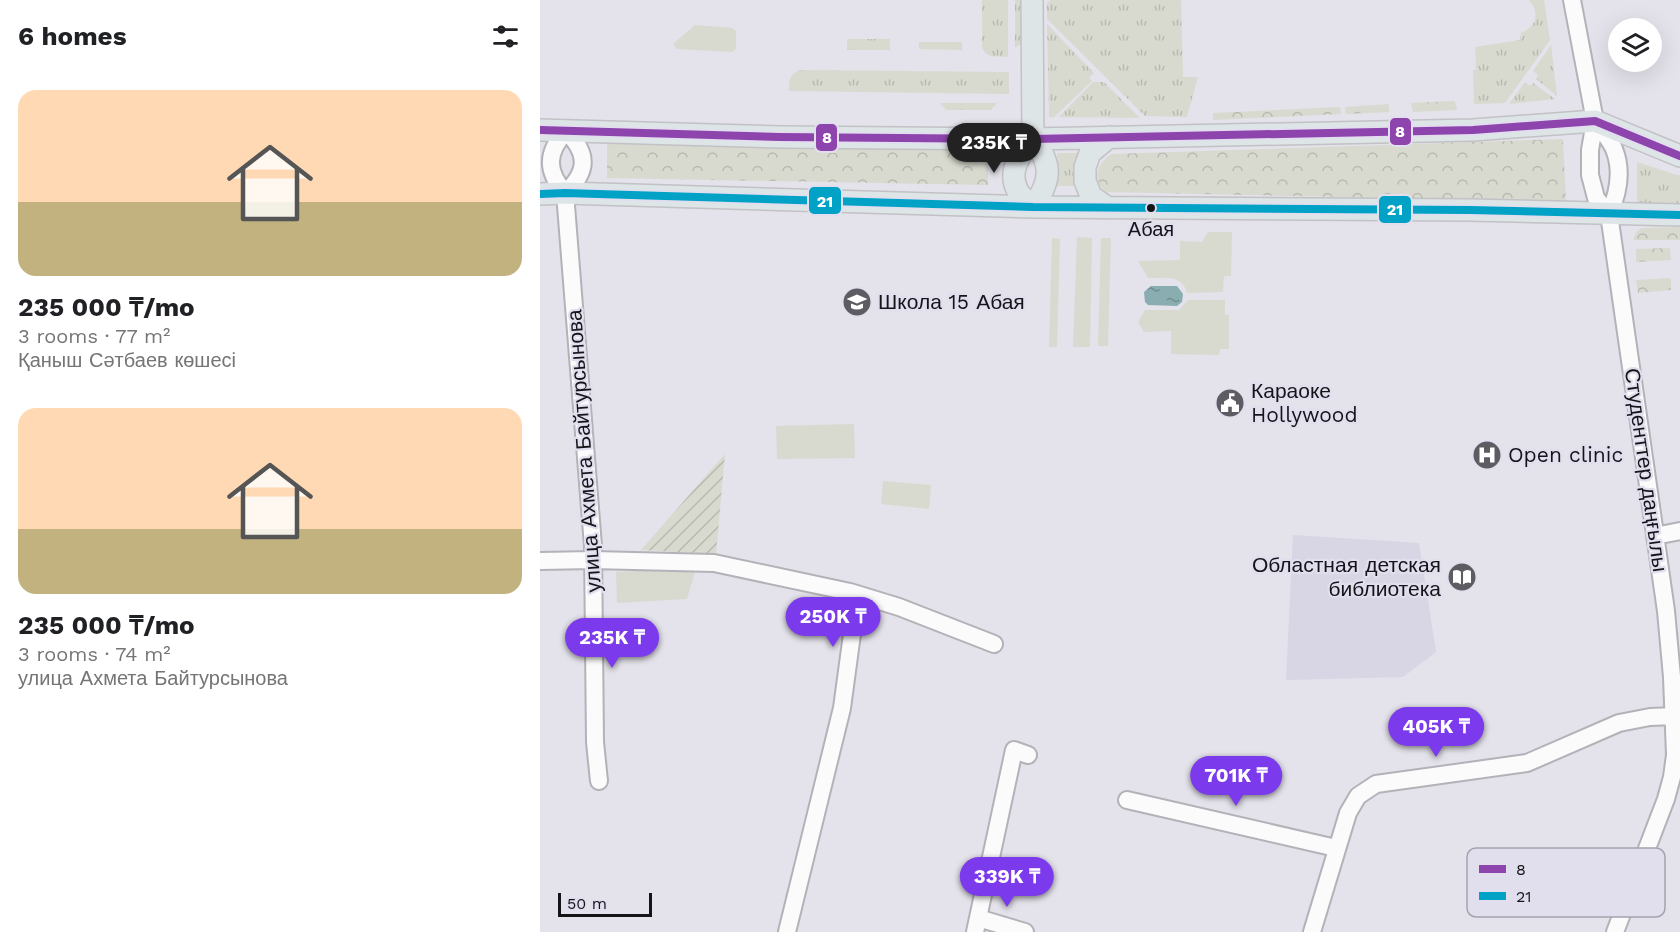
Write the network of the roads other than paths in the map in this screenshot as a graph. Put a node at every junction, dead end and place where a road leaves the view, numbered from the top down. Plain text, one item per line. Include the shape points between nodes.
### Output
1 (1032, 0) edge
2 (1572, 0) edge
3 (1595, 121) junction
4 (540, 130) edge
5 (566, 131) junction
6 (1109, 138) junction
7 (1033, 139) junction
8 (1680, 156) edge
9 (565, 193) junction
10 (540, 194) edge
11 (1033, 207) junction
12 (1108, 208) junction
13 (1609, 214) junction
14 (1680, 215) edge
15 (1680, 531) edge
16 (1655, 536) junction
17 (593, 560) junction
18 (540, 561) edge
19 (850, 592) junction
20 (994, 644) dead end
21 (1675, 716) junction
22 (1028, 755) dead end
23 (599, 781) dead end
24 (1127, 800) dead end
25 (1336, 848) junction
26 (1646, 848) edge
27 (1621, 917) edge
28 (977, 925) edge
29 (787, 932) edge
30 (1025, 932) edge
31 (1312, 932) edge
32 (1615, 932) edge

1 - 7 main road
2 - 3 street
3 - 6 main road via 1473,130
3 - 8 main road
3 - 13 street via 1590,175 1596,198
3 - 13 street via 1614,148 1619,173 1617,197
4 - 5 main road
5 - 7 main road
5 - 9 street via 554,144 551,162 554,180
5 - 9 street via 579,144 583,162 578,181
6 - 7 main road
6 - 12 main road via 1090,153 1085,167 1091,196
7 - 11 main road via 1044,154 1048,172 1044,191
7 - 11 main road via 1020,153 1013,173 1018,192
9 - 10 main road
9 - 11 main road
9 - 17 street, улица Ахмета Байтурсынова
11 - 12 main road
12 - 13 main road
13 - 14 main road
13 - 16 street, Студенттер даңғылы
15 - 16 street
16 - 21 street, Студенттер даңғылы
17 - 18 street
17 - 19 street via 714,563
17 - 23 street, улица Ахмета Байтурсынова
19 - 20 street
19 - 29 street via 855,612 842,708
21 - 25 street via 1619,723 1527,763 1376,784 1358,796
21 - 26 street, Студенттер даңғылы via 1675,755 1669,788
22 - 28 street via 1014,750
24 - 25 street
25 - 31 street
27 - 32 street, Студенттер даңғылы
28 - 30 street

